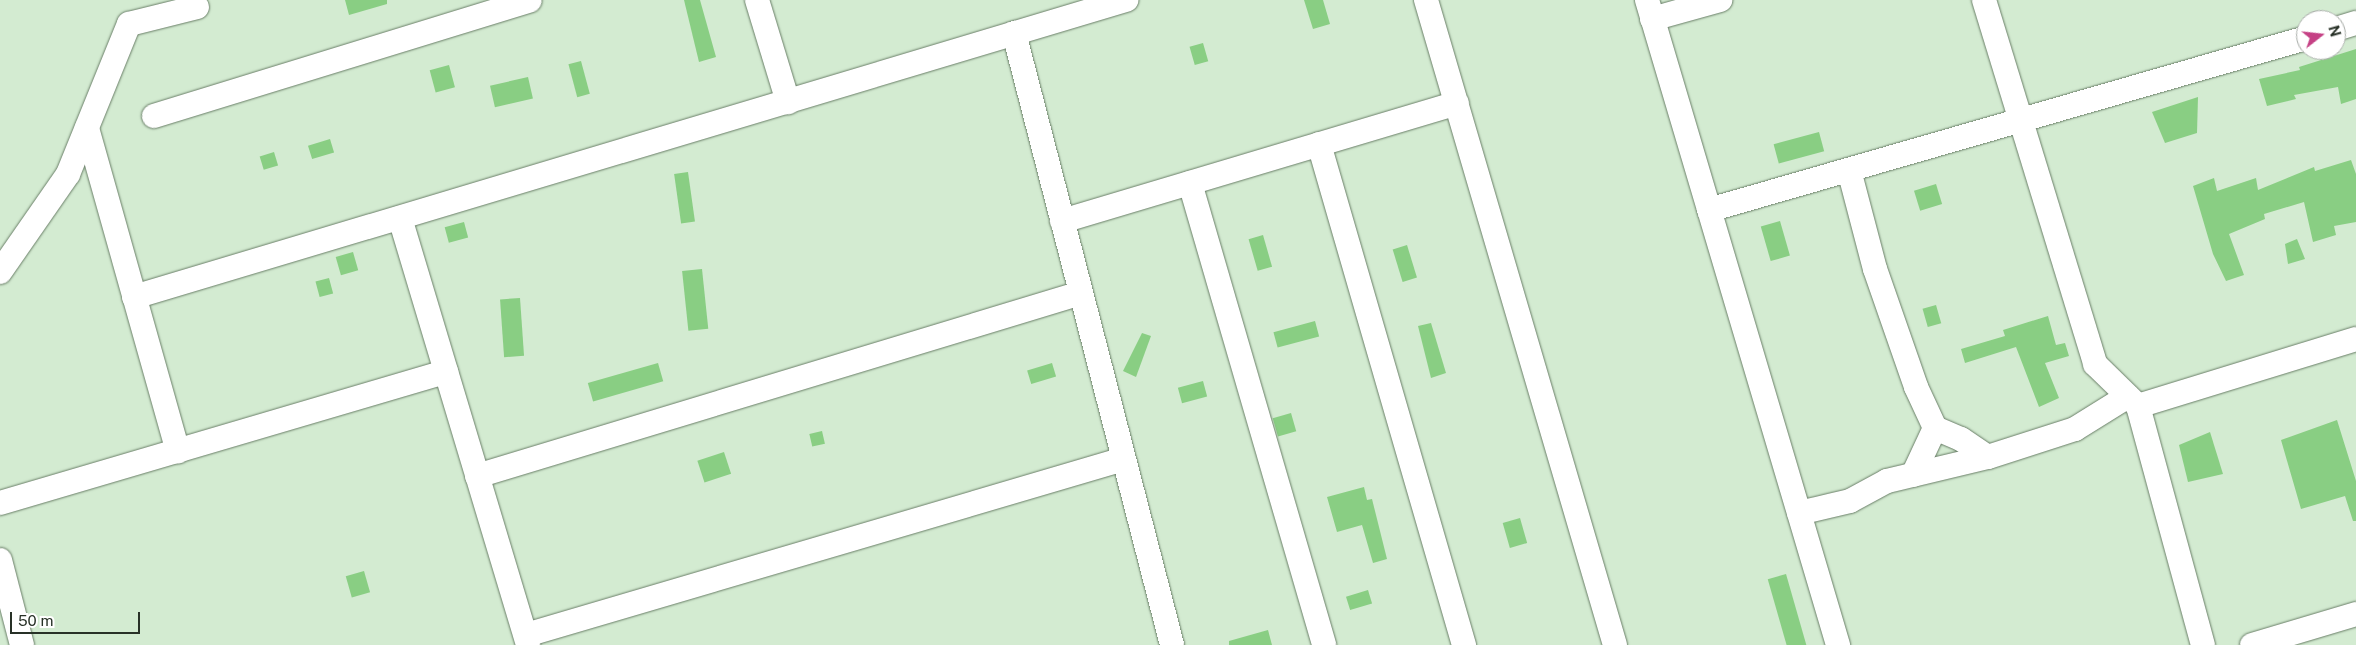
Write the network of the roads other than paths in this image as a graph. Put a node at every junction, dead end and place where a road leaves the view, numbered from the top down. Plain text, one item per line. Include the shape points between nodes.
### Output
1 (530, 0) edge
2 (756, 0) edge
3 (1126, 0) edge
4 (1426, 0) edge
5 (1720, 0) edge
6 (1984, 0) edge
7 (197, 7) dead end
8 (1649, 9) edge
9 (1014, 33) junction
10 (2296, 41) edge
11 (788, 102) junction
12 (1456, 103) junction
13 (154, 116) dead end
14 (2021, 120) junction
15 (87, 128) junction
16 (1319, 144) junction
17 (1849, 170) junction
18 (1190, 182) junction
19 (1709, 210) junction
20 (400, 218) junction
21 (1062, 221) junction
22 (0, 272) edge
23 (1081, 293) junction
24 (134, 297) junction
25 (2356, 339) edge
26 (446, 372) junction
27 (2133, 401) junction
28 (1935, 428) junction
29 (178, 451) junction
30 (1988, 457) junction
31 (1124, 459) junction
32 (1913, 474) junction
33 (478, 476) junction
34 (0, 503) edge
35 (1799, 513) junction
36 (0, 560) edge
37 (2356, 614) edge
38 (527, 640) edge
39 (22, 645) edge
40 (1172, 645) edge
41 (1324, 645) edge
42 (1464, 645) edge
43 (1615, 645) edge
44 (1838, 645) edge
45 (2203, 645) edge
46 (2252, 645) edge

1 - 13 street
2 - 11 street
3 - 9 street
4 - 12 street
5 - 8 street
6 - 14 street
7 - 15 street via 129,24
8 - 19 street
9 - 11 street
9 - 21 street
10 - 14 street
11 - 20 street
12 - 16 street
12 - 43 street
14 - 17 street
14 - 27 street via 2095,364
15 - 22 street via 68,174
15 - 24 street
16 - 18 street
16 - 42 street
17 - 19 street
17 - 28 street via 1875,269 1916,387
18 - 21 street
18 - 41 street
19 - 35 street
20 - 24 street
20 - 26 street
21 - 23 street
23 - 31 street
23 - 33 street
24 - 29 street
25 - 27 street
26 - 29 street
26 - 33 street
27 - 30 street via 2075,429
27 - 45 street
28 - 30 street via 1961,439
28 - 32 street
29 - 34 street
30 - 32 street
31 - 38 street
31 - 40 street
32 - 35 street via 1887,481 1836,506
33 - 38 street
35 - 44 street
36 - 39 street
37 - 46 street

